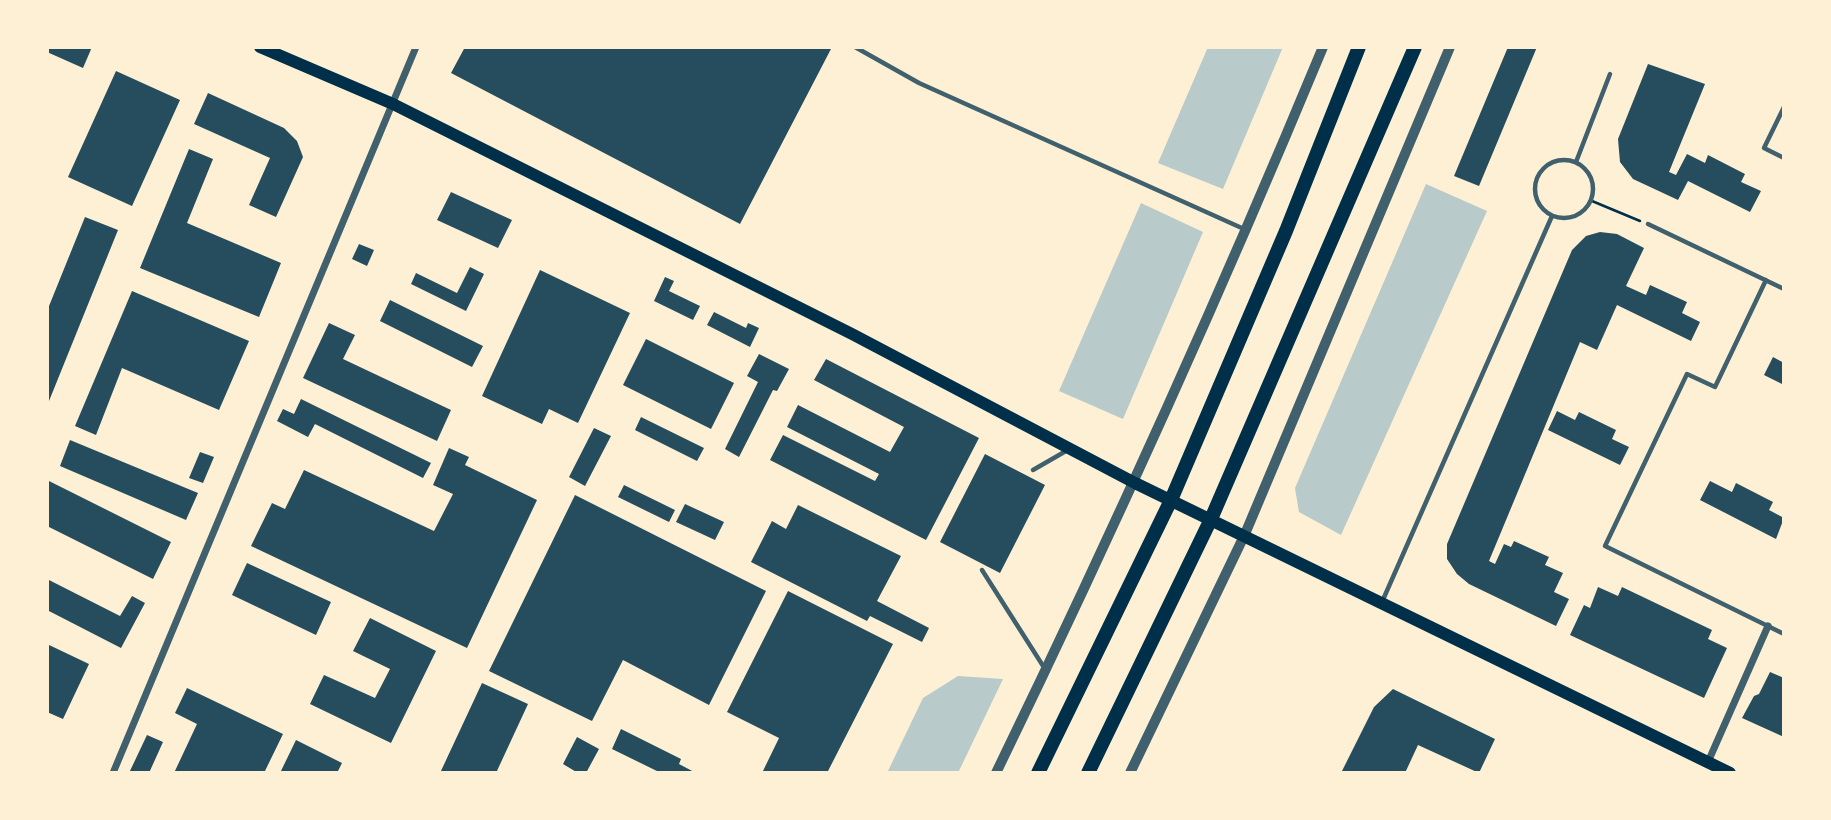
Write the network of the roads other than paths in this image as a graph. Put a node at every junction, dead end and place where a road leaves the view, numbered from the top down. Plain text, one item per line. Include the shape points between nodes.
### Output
1 (260, 47) edge
2 (416, 47) edge
3 (855, 47) edge
4 (1323, 47) edge
5 (1359, 47) edge
6 (1415, 47) edge
7 (1450, 47) edge
8 (1610, 75) dead end
9 (393, 104) junction
10 (1784, 107) edge
11 (1784, 158) edge
12 (1576, 162) junction
13 (1552, 216) junction
14 (1648, 225) road end
15 (1247, 230) junction
16 (1766, 280) junction
17 (1784, 289) edge
18 (1070, 449) junction
19 (1034, 470) dead end
20 (1135, 483) junction
21 (1171, 500) junction
22 (1211, 519) junction
23 (1245, 534) junction
24 (982, 570) dead end
25 (1382, 603) junction
26 (1768, 626) junction
27 (1784, 634) edge
28 (1046, 670) junction
29 (1708, 762) junction
30 (113, 773) edge
31 (996, 773) edge
32 (1038, 773) edge
33 (1088, 773) edge
34 (1130, 773) edge
35 (1730, 773) edge

1 - 9 main road
2 - 9 street
3 - 15 lane via 919,83
4 - 15 street
5 - 21 highway
6 - 22 highway
7 - 23 street
8 - 12 lane
9 - 18 main road
9 - 30 street
10 - 11 lane via 1764,148
12 - 13 lane via 1590,174 1591,201 1570,218
12 - 13 lane via 1556,160 1539,172 1537,202
13 - 25 lane
14 - 16 lane
15 - 20 street
16 - 17 lane
16 - 26 lane via 1715,387 1687,373 1605,546
18 - 19 lane
18 - 20 main road
20 - 21 main road
20 - 28 street
21 - 22 main road
21 - 32 highway
22 - 23 main road
22 - 33 highway
23 - 25 main road
23 - 34 street
24 - 28 lane
25 - 29 main road
26 - 27 lane
26 - 29 street
28 - 31 street
29 - 35 main road

